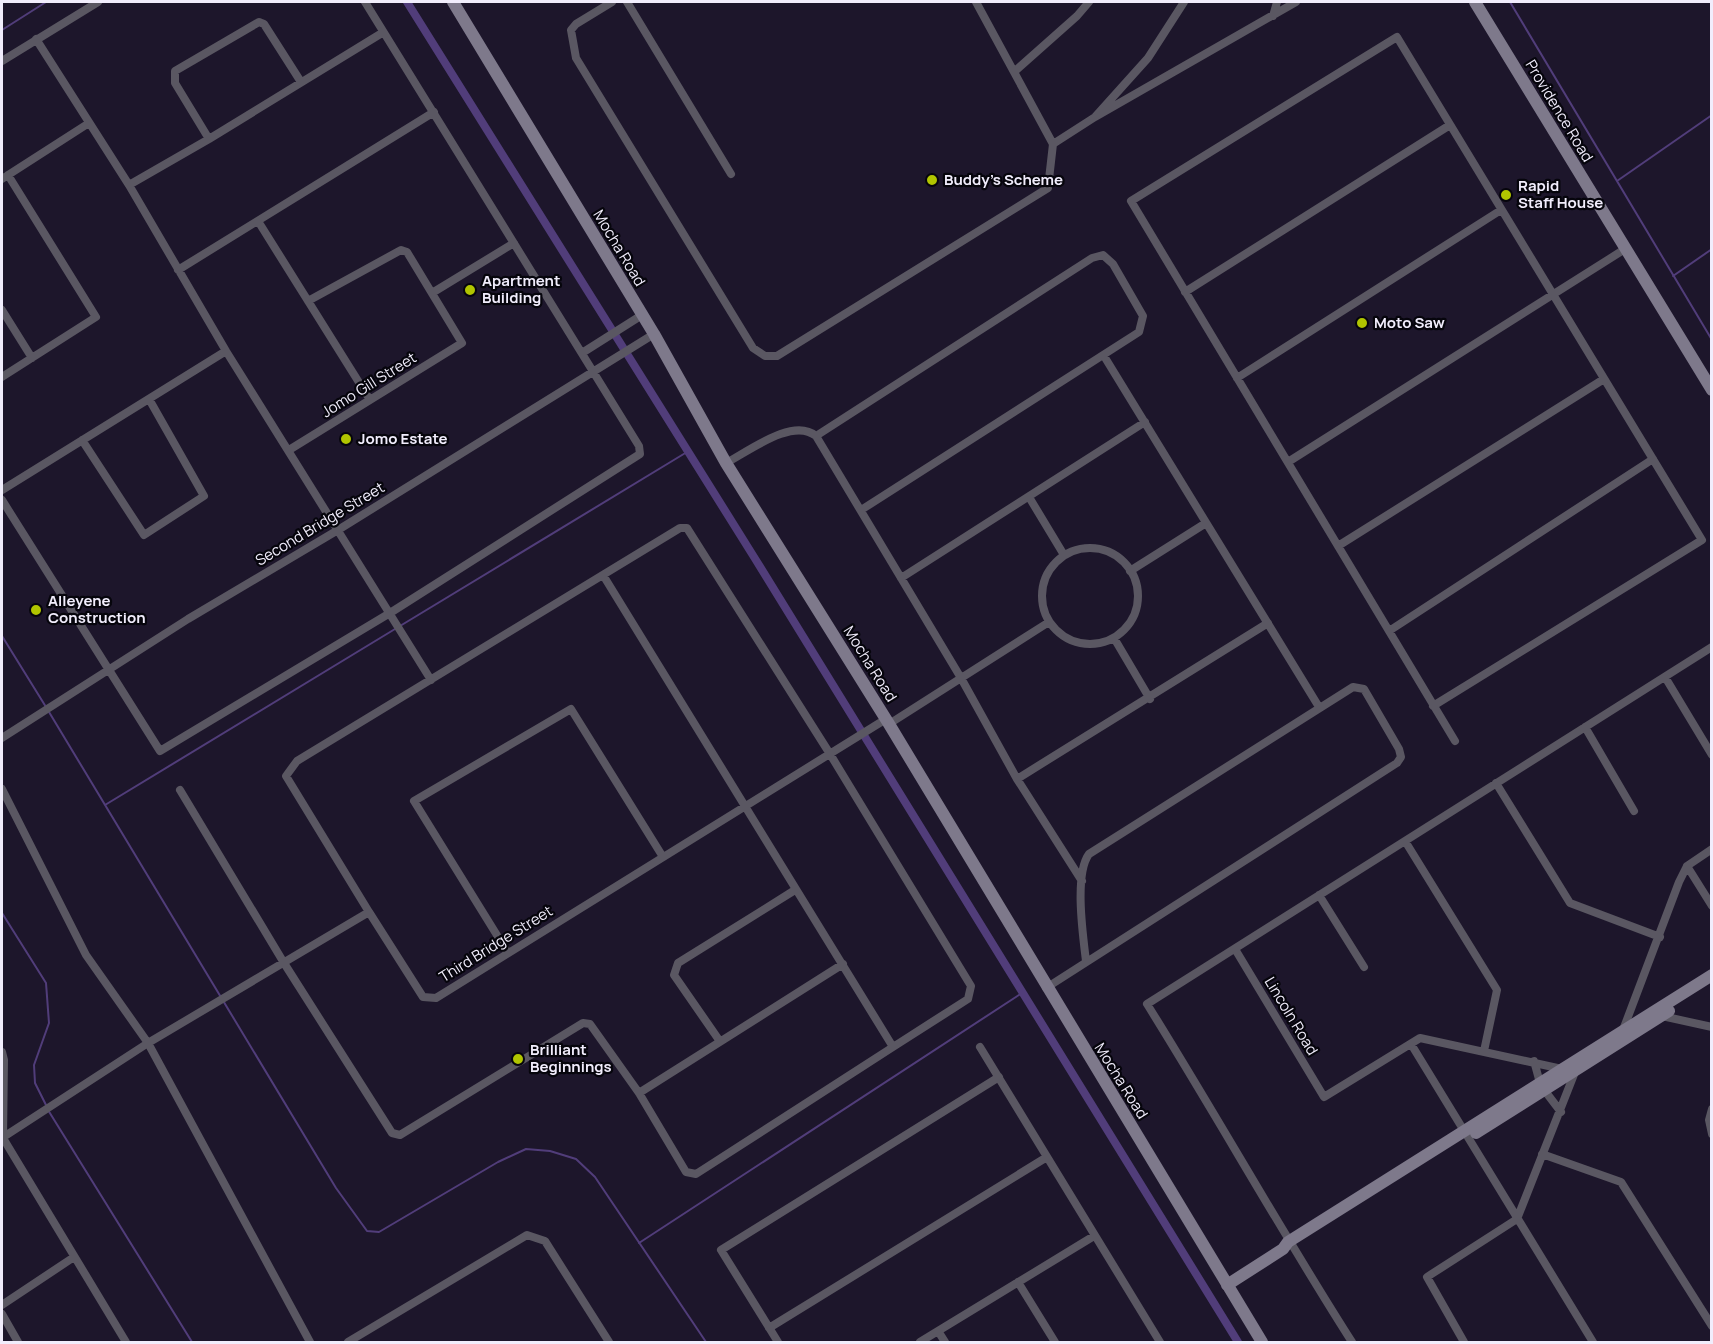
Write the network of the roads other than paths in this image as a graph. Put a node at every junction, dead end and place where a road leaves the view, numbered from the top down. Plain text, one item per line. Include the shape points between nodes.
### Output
1 (98, 2) edge
2 (365, 2) edge
3 (453, 2) edge
4 (612, 2) edge
5 (627, 2) edge
6 (976, 2) edge
7 (1089, 2) edge
8 (1184, 2) edge
9 (1277, 2) edge
10 (1296, 2) edge
11 (1475, 2) edge
12 (1482, 2) edge
13 (1273, 16) junction
14 (382, 33) junction
15 (36, 39) junction
16 (2, 61) edge
17 (1014, 72) junction
18 (301, 82) junction
19 (434, 112) junction
20 (1095, 117) junction
21 (90, 123) junction
22 (1450, 125) junction
23 (209, 139) junction
24 (1053, 144) junction
25 (731, 174) dead end
26 (4, 177) edge
27 (129, 185) junction
28 (1502, 210) junction
29 (258, 221) junction
30 (514, 243) junction
31 (1625, 249) junction
32 (178, 270) junction
33 (432, 292) junction
34 (1185, 292) junction
35 (1553, 294) junction
36 (308, 301) junction
37 (2, 310) edge
38 (642, 315) junction
39 (654, 334) junction
40 (226, 351) junction
41 (582, 353) junction
42 (1104, 356) junction
43 (32, 358) junction
44 (593, 372) junction
45 (2, 377) edge
46 (1237, 378) junction
47 (1712, 378) edge
48 (1604, 379) junction
49 (1712, 390) edge
50 (149, 399) junction
51 (370, 400) junction
52 (1145, 422) junction
53 (816, 436) junction
54 (82, 440) junction
55 (289, 450) junction
56 (1653, 459) junction
57 (1287, 462) junction
58 (726, 463) junction
59 (2, 490) edge
60 (1029, 496) junction
61 (2, 500) edge
62 (861, 510) junction
63 (1206, 523) junction
64 (338, 530) junction
65 (1338, 546) junction
66 (1064, 555) junction
67 (1130, 571) junction
68 (603, 574) junction
69 (901, 578) junction
70 (392, 617) junction
71 (1049, 622) junction
72 (1268, 623) junction
73 (1389, 631) junction
74 (1114, 638) junction
75 (1712, 647) edge
76 (109, 671) junction
77 (1665, 677) junction
78 (961, 678) junction
79 (431, 680) junction
80 (1150, 699) junction
81 (1433, 706) junction
82 (1319, 707) junction
83 (887, 721) junction
84 (1585, 727) junction
85 (2, 738) edge
86 (1455, 741) dead end
87 (830, 754) junction
88 (1712, 754) edge
89 (1017, 779) junction
90 (1496, 783) junction
91 (2, 789) edge
92 (180, 790) dead end
93 (746, 806) junction
94 (1635, 811) dead end
95 (1404, 841) junction
96 (1712, 849) edge
97 (663, 857) junction
98 (1687, 866) junction
99 (1082, 882) junction
100 (795, 890) junction
101 (1319, 895) junction
102 (1712, 906) edge
103 (373, 919) junction
104 (1660, 937) junction
105 (1235, 949) junction
106 (508, 953) junction
107 (1086, 961) junction
108 (284, 963) junction
109 (843, 964) junction
110 (1365, 967) dead end
111 (1712, 975) edge
112 (1712, 984) edge
113 (1046, 988) junction
114 (1662, 1016) junction
115 (1712, 1027) edge
116 (1623, 1030) junction
117 (719, 1040) junction
118 (148, 1043) junction
119 (1411, 1044) junction
120 (892, 1047) junction
121 (980, 1047) dead end
122 (1484, 1050) junction
123 (2, 1053) edge
124 (1533, 1061) junction
125 (1562, 1069) junction
126 (1575, 1072) junction
127 (999, 1077) junction
128 (1543, 1087) junction
129 (639, 1093) junction
130 (1712, 1109) edge
131 (1560, 1112) junction
132 (1712, 1134) edge
133 (1466, 1135) junction
134 (2, 1138) edge
135 (1542, 1154) junction
136 (1047, 1157) junction
137 (1517, 1219) junction
138 (1094, 1236) junction
139 (1288, 1247) junction
140 (74, 1257) junction
141 (1018, 1282) junction
142 (1227, 1285) junction
143 (2, 1305) edge
144 (2, 1314) edge
145 (1712, 1326) edge
146 (769, 1328) junction
147 (938, 1331) junction
148 (18, 1342) edge
149 (126, 1342) edge
150 (310, 1342) edge
151 (348, 1342) edge
152 (609, 1342) edge
153 (778, 1342) edge
154 (920, 1342) edge
155 (945, 1342) edge
156 (1055, 1342) edge
157 (1160, 1342) edge
158 (1262, 1342) edge
159 (1352, 1342) edge
160 (1464, 1342) edge
161 (1593, 1342) edge

1 - 15 street
2 - 14 street
3 - 38 street, Mocha Road
4 - 24 street via 571,30 576,58 753,348 765,356 777,356 1048,189
5 - 25 street
6 - 17 street
7 - 17 street
8 - 20 street via 1149,58
9 - 13 street
10 - 13 street
11 - 31 street, Providence Road
12 - 47 street, Providence Road
13 - 20 street
14 - 18 street
14 - 19 street
15 - 16 street
15 - 21 street
17 - 24 street
18 - 23 street
18 - 23 street via 259,22 175,71 175,83
19 - 29 street
19 - 30 street
20 - 24 street
21 - 26 street
21 - 27 street
22 - 28 street
22 - 34 street
22 - 34 street via 1396,37 1131,201
23 - 27 street
26 - 43 street via 96,317
27 - 32 street
28 - 35 street
28 - 46 street
29 - 32 street
29 - 36 street
30 - 33 street
30 - 41 street
31 - 35 street
31 - 49 street, Providence Road
32 - 40 street
33 - 36 street via 407,252 401,250
33 - 51 street, Jomo Gill Street via 462,343
34 - 46 street
35 - 48 street
35 - 57 street
36 - 51 street
37 - 43 street
38 - 39 street, Mocha Road
38 - 41 street
39 - 44 street, Second Bridge Street
39 - 58 street, Mocha Road
40 - 50 street
40 - 55 street
41 - 44 street
42 - 52 street
42 - 53 street via 1139,332 1144,321 1108,258 1098,255
42 - 62 street
43 - 45 street
44 - 64 street, Second Bridge Street
44 - 70 street via 639,446 640,454
46 - 57 street
48 - 56 street
48 - 65 street
50 - 54 street
50 - 54 street via 204,496 144,535
51 - 55 street, Jomo Gill Street
52 - 60 street
52 - 63 street
53 - 58 street via 806,430 790,429
53 - 62 street
54 - 59 street
55 - 64 street
56 - 73 street
56 - 81 street via 1702,540
57 - 65 street
58 - 83 street, Mocha Road
60 - 66 street
60 - 69 street
61 - 76 street
62 - 69 street
63 - 67 street
63 - 72 street
64 - 70 street
64 - 76 street, Second Bridge Street via 188,618
65 - 73 street
66 - 67 street via 1085,549 1100,550 1120,560
66 - 71 street via 1053,565 1043,585 1042,601
67 - 74 street via 1136,585 1136,608 1126,628
68 - 79 street
68 - 87 street via 680,528 687,528
68 - 93 street
69 - 78 street
70 - 76 street via 160,751
70 - 79 street
71 - 74 street via 1065,638 1078,643 1093,645
71 - 78 street, Third Bridge Street
72 - 80 street
72 - 82 street
73 - 81 street
74 - 80 street
75 - 77 street
76 - 85 street, Second Bridge Street
77 - 84 street
77 - 88 street
78 - 83 street, Third Bridge Street
78 - 89 street
79 - 103 street via 297,761 286,776
80 - 89 street
81 - 86 street
82 - 99 street via 1096,849 1086,859
82 - 107 street via 1353,687 1364,689 1399,749 1399,760
83 - 87 street, Third Bridge Street
83 - 113 street, Mocha Road
84 - 90 street
84 - 94 street
87 - 93 street, Third Bridge Street
87 - 120 street via 971,986 968,999
89 - 99 street
90 - 95 street
90 - 104 street via 1570,903
91 - 118 street via 86,955
92 - 108 street
93 - 97 street, Third Bridge Street
93 - 100 street
95 - 101 street
95 - 122 street via 1497,990
96 - 98 street
97 - 106 street, Third Bridge Street
97 - 106 street via 571,709 414,801
98 - 102 street
98 - 104 street
99 - 107 street
100 - 109 street
100 - 117 street via 678,963 674,975
101 - 105 street
101 - 110 street
103 - 106 street, Third Bridge Street via 423,997 436,998
103 - 108 street
104 - 116 street
105 - 119 street, Lincoln Road via 1324,1097
105 - 139 street via 1147,1004 1219,1118
107 - 113 street
108 - 118 street
108 - 129 street via 392,1133 400,1135 583,1023 590,1024
109 - 117 street
109 - 120 street
111 - 116 street
112 - 114 street
113 - 142 street, Mocha Road
114 - 115 street
114 - 126 street
116 - 125 street
117 - 129 street
118 - 134 street
118 - 150 street
119 - 122 street via 1420,1038
119 - 133 street
120 - 129 street via 696,1174 686,1172
121 - 127 street
122 - 124 street
123 - 134 street
124 - 125 street
124 - 128 street
125 - 128 street
126 - 128 street
126 - 131 street
127 - 136 street
127 - 146 street via 721,1250
128 - 131 street
128 - 133 street
130 - 132 street
131 - 135 street
133 - 137 street
133 - 139 street
134 - 140 street
135 - 137 street
135 - 145 street via 1621,1182
136 - 138 street
136 - 146 street
137 - 160 street via 1427,1277
137 - 161 street
138 - 141 street
138 - 157 street
139 - 142 street
139 - 159 street
140 - 143 street
140 - 149 street
141 - 147 street
141 - 156 street
142 - 158 street, Mocha Road
144 - 148 street
146 - 153 street
147 - 154 street
147 - 155 street
151 - 152 street via 527,1235 545,1241

